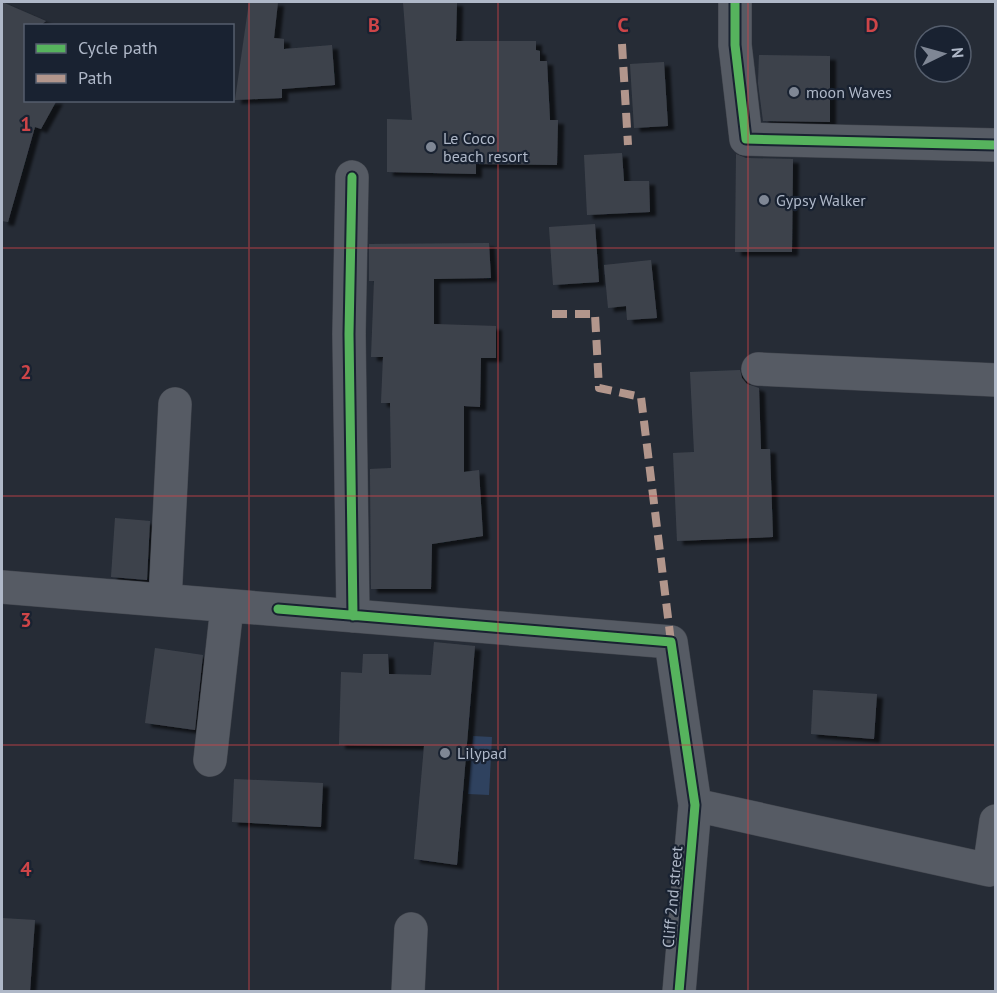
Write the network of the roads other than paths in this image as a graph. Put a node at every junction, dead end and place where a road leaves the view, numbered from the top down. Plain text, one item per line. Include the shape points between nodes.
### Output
1 (735, 2) edge
2 (996, 145) edge
3 (352, 177) dead end
4 (758, 369) dead end
5 (996, 380) edge
6 (175, 404) dead end
7 (2, 587) edge
8 (165, 600) junction
9 (227, 606) junction
10 (353, 616) junction
11 (210, 760) dead end
12 (694, 805) junction
13 (996, 821) edge
14 (411, 929) dead end
15 (408, 992) edge
16 (680, 992) edge

1 - 2 street via 735,45 746,139
3 - 10 street via 349,334
4 - 5 street
6 - 8 street
7 - 8 street
8 - 9 street
9 - 10 street
9 - 11 street
10 - 12 street, Cliff 2nd street via 671,642
12 - 13 street via 988,870
12 - 16 street, Cliff 2nd street
14 - 15 street

